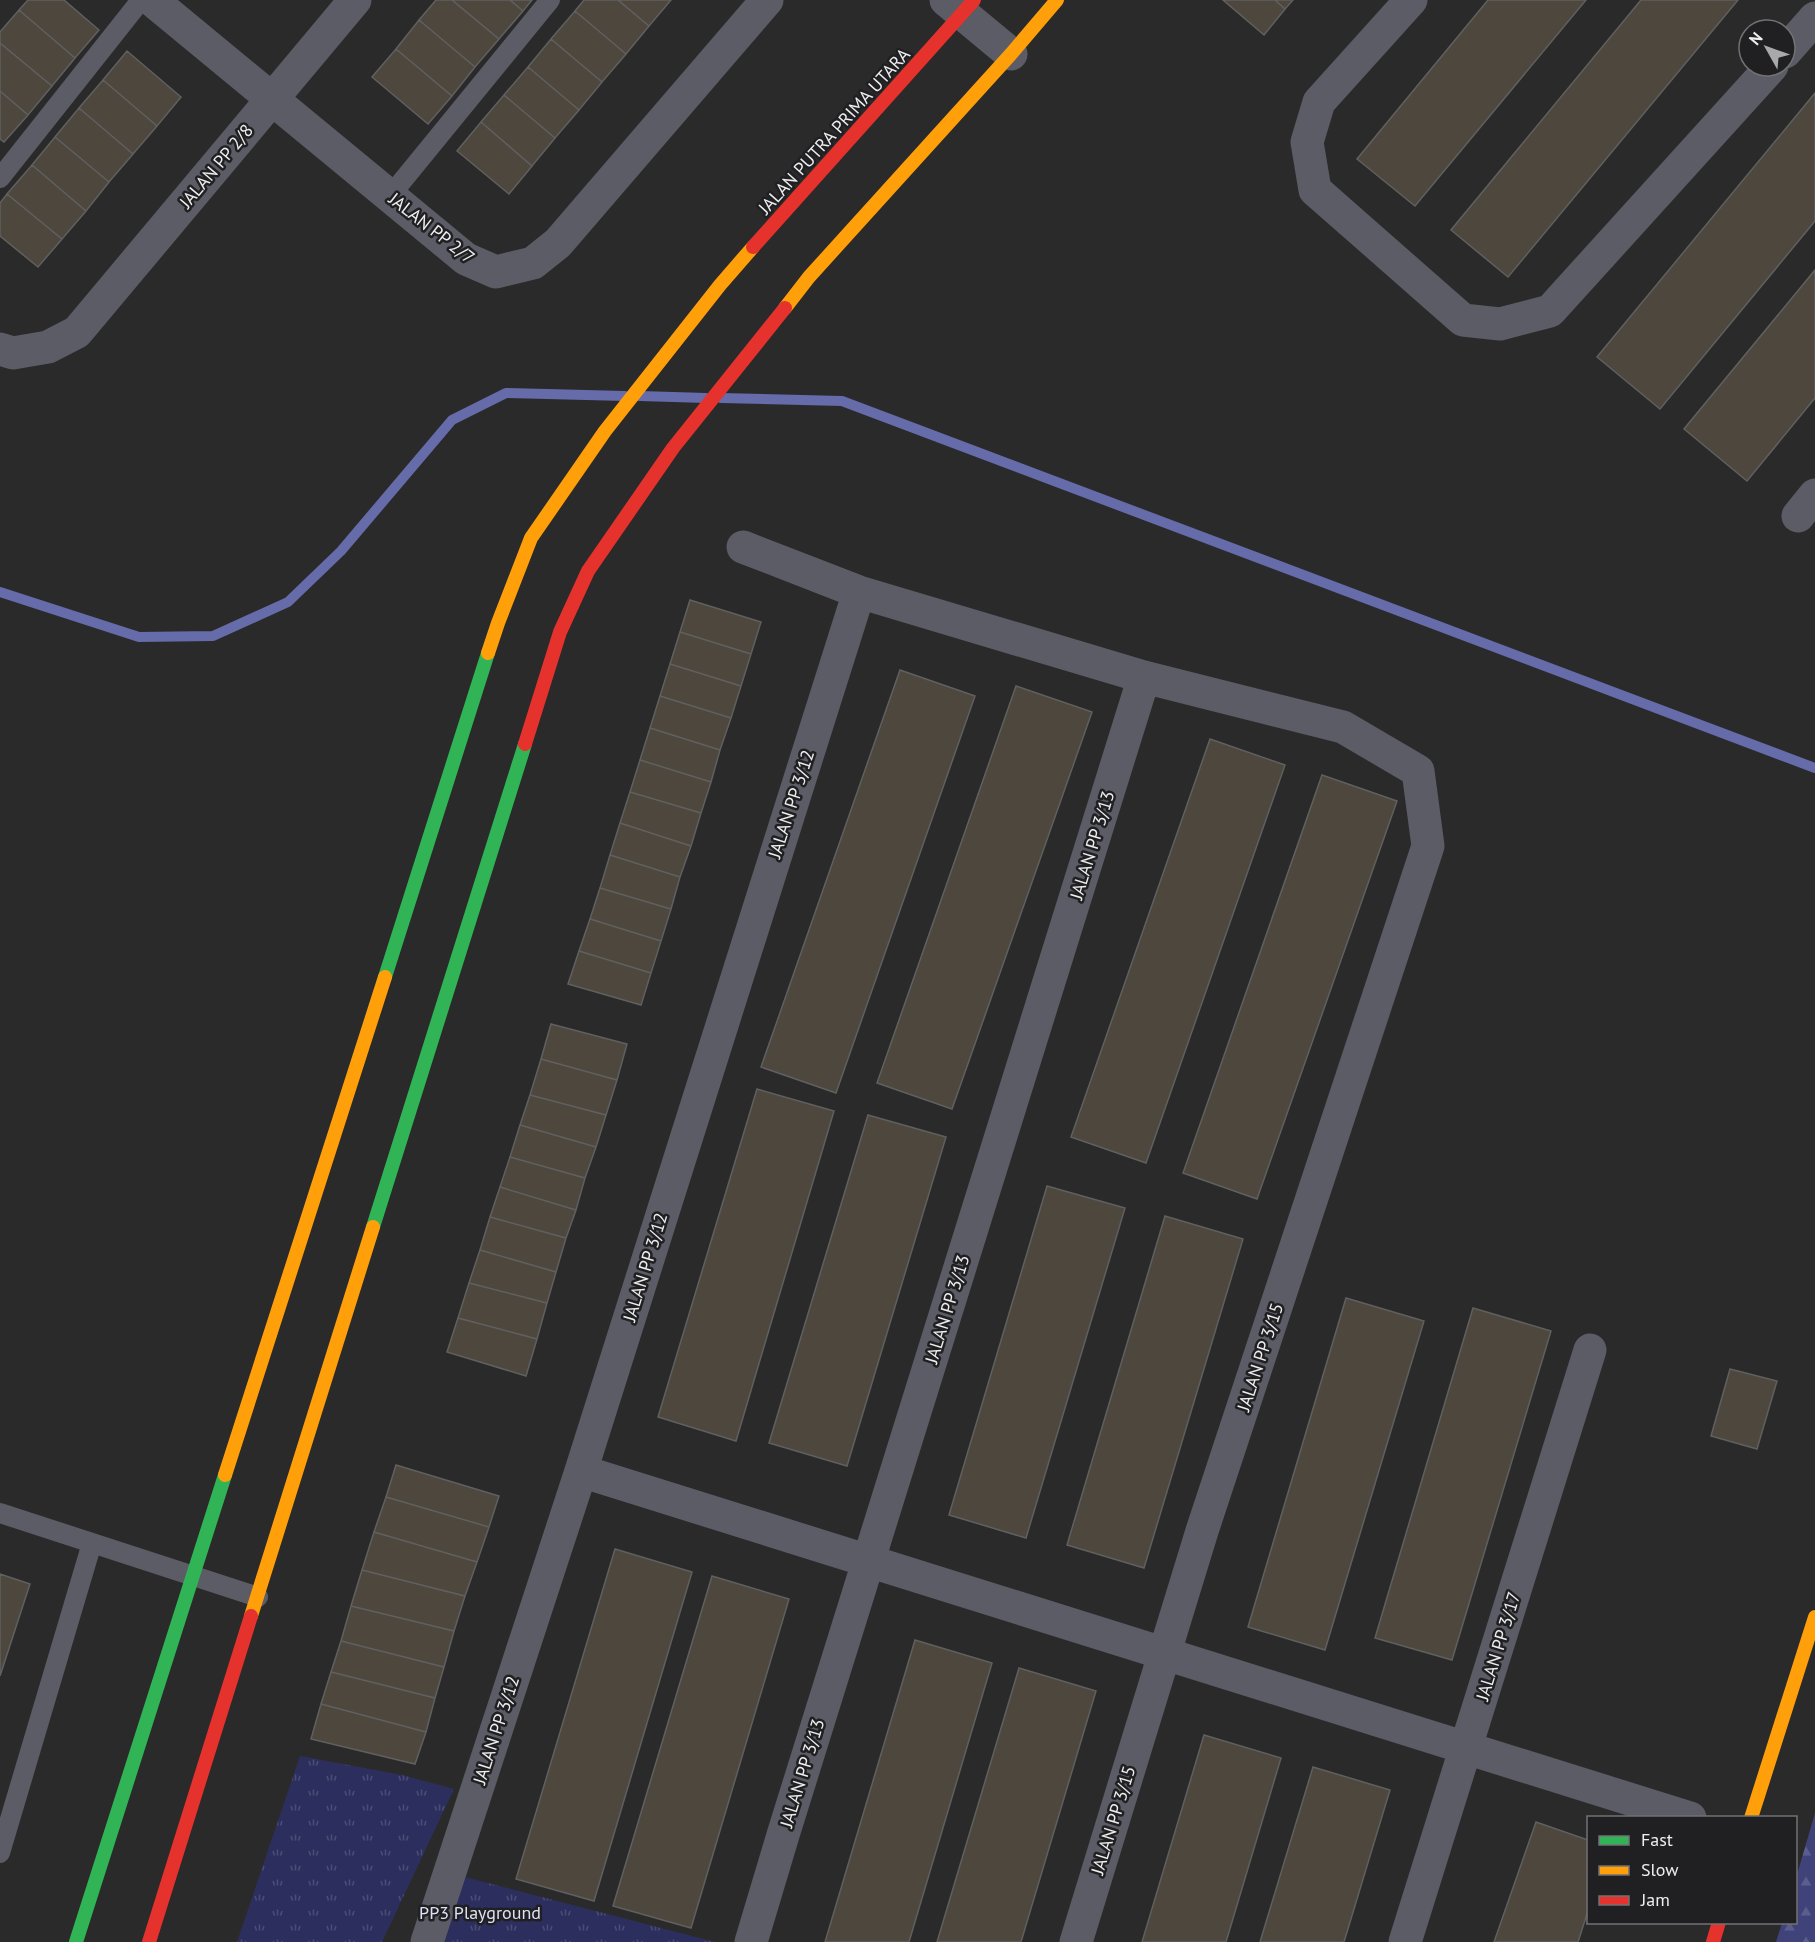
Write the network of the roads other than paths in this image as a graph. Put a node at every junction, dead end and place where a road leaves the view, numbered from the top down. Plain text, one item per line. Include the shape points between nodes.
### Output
1 (141, 0) edge
2 (152, 0) edge
3 (355, 0) edge
4 (550, 0) edge
5 (767, 0) edge
6 (1057, 0) edge
7 (1411, 0) edge
8 (961, 4) edge
9 (1815, 18) edge
10 (1797, 38) edge
11 (1011, 54) junction
12 (1761, 78) edge
13 (273, 98) junction
14 (0, 177) edge
15 (390, 196) junction
16 (0, 349) edge
17 (743, 547) dead end
18 (859, 592) junction
19 (1144, 677) junction
20 (1590, 1350) dead end
21 (580, 1471) junction
22 (0, 1513) edge
23 (92, 1543) junction
24 (869, 1561) junction
25 (193, 1576) junction
26 (258, 1597) junction
27 (1815, 1617) edge
28 (1165, 1654) junction
29 (1466, 1748) junction
30 (1684, 1816) edge
31 (1752, 1816) edge
32 (0, 1853) edge
33 (1719, 1924) edge
34 (76, 1942) edge
35 (149, 1942) edge
36 (427, 1942) edge
37 (751, 1942) edge
38 (1076, 1942) edge
39 (1405, 1942) edge
40 (1713, 1942) edge

1 - 14 lane
2 - 13 street, JALAN PP 2/7
3 - 13 street, JALAN PP 2/8
4 - 15 lane
5 - 15 street, JALAN PP 2/7 via 558,243 533,263 496,272 466,259
6 - 11 main road
7 - 12 street via 1319,102 1308,142 1315,190 1463,320 1500,324 1550,311
8 - 11 street
8 - 25 main road, JALAN PUTRA PRIMA UTARA via 720,285 605,431 531,538 498,623
9 - 10 street
11 - 26 main road via 809,276 673,448 588,571 560,632
13 - 15 street, JALAN PP 2/7
13 - 16 street, JALAN PP 2/8 via 77,332 48,347 13,353
17 - 18 street
18 - 19 street
18 - 21 street, JALAN PP 3/12
19 - 24 street, JALAN PP 3/13
19 - 28 street, JALAN PP 3/15 via 1343,727 1418,771 1428,846
20 - 29 street, JALAN PP 3/17
21 - 24 street
21 - 36 street, JALAN PP 3/12
22 - 23 lane
23 - 25 lane
23 - 32 lane
24 - 28 street
24 - 37 street, JALAN PP 3/13
25 - 26 lane
25 - 34 main road, JALAN PUTRA PRIMA UTARA
26 - 35 main road
27 - 31 main road
28 - 29 street
28 - 38 street, JALAN PP 3/15
29 - 30 street
29 - 39 street, JALAN PP 3/17
33 - 40 main road

